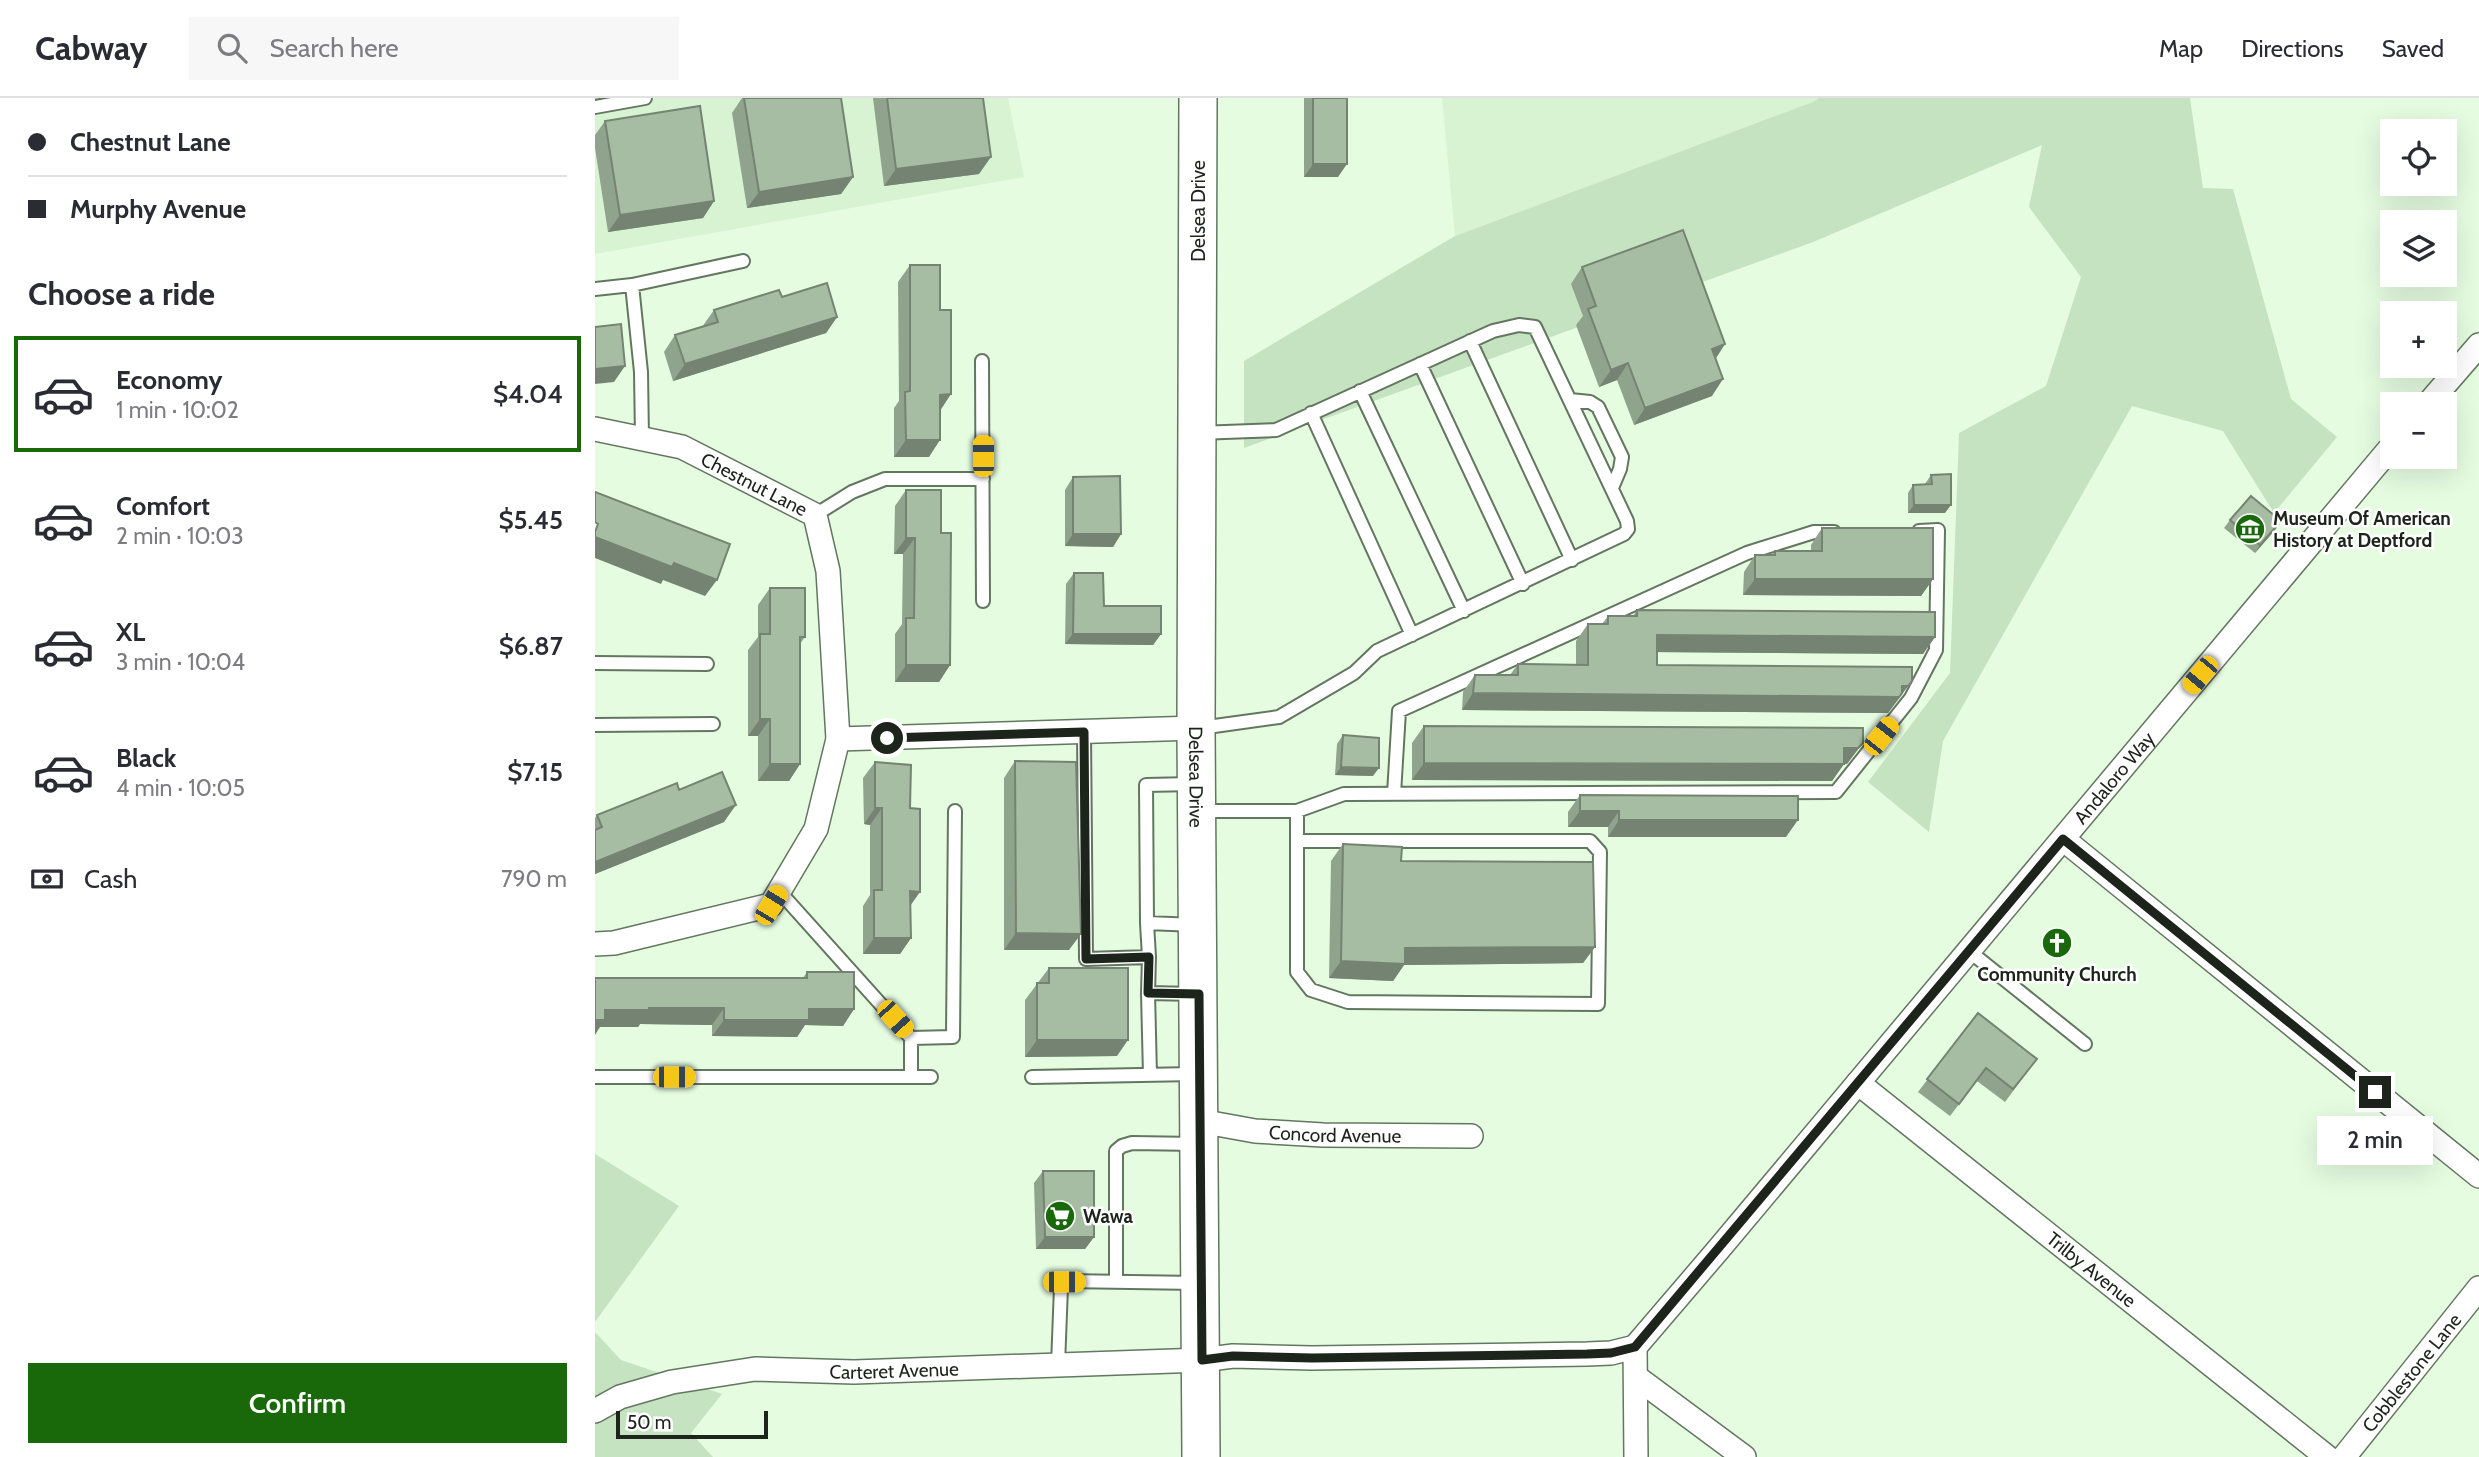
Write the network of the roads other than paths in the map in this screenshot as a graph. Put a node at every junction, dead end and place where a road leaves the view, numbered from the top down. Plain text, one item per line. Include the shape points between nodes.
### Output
1 (645, 98) edge
2 (1198, 98) edge
3 (595, 107) edge
4 (743, 261) dead end
5 (632, 285) junction
6 (595, 289) edge
7 (1470, 341) junction
8 (2479, 345) edge
9 (982, 361) dead end
10 (1420, 364) junction
11 (1360, 391) junction
12 (2438, 392) edge
13 (1570, 400) junction
14 (1311, 413) junction
15 (595, 429) edge
16 (1198, 433) junction
17 (642, 438) junction
18 (2380, 460) edge
19 (983, 479) junction
20 (1612, 488) junction
21 (815, 515) junction
22 (1910, 531) edge
23 (1841, 532) edge
24 (1572, 560) junction
25 (1523, 584) junction
26 (983, 601) dead end
27 (1464, 611) junction
28 (1412, 635) junction
29 (595, 663) edge
30 (707, 664) dead end
31 (713, 724) dead end
32 (595, 725) edge
33 (1196, 729) junction
34 (1084, 732) junction
35 (838, 739) junction
36 (1394, 794) junction
37 (1197, 798) junction
38 (955, 811) dead end
39 (1297, 811) junction
40 (2063, 839) junction
41 (1297, 841) junction
42 (779, 891) junction
43 (1147, 923) junction
44 (1198, 926) junction
45 (595, 944) edge
46 (1969, 951) junction
47 (1149, 957) junction
48 (1148, 993) junction
49 (1199, 994) junction
50 (911, 1038) junction
51 (2085, 1044) dead end
52 (1199, 1074) junction
53 (1150, 1075) junction
54 (595, 1077) edge
55 (911, 1077) junction
56 (931, 1077) dead end
57 (1032, 1077) dead end
58 (1858, 1083) junction
59 (1200, 1133) junction
60 (1471, 1136) dead end
61 (2479, 1176) edge
62 (1116, 1282) junction
63 (1201, 1283) junction
64 (2479, 1288) edge
65 (1635, 1347) junction
66 (1202, 1360) junction
67 (1059, 1365) junction
68 (1636, 1377) junction
69 (595, 1411) edge
70 (1201, 1457) edge
71 (1636, 1457) edge
72 (1744, 1457) edge
73 (2327, 1457) edge
74 (2344, 1457) edge

1 - 3 lane
2 - 16 main road, Delsea Drive
4 - 5 lane
5 - 6 lane
5 - 17 lane
7 - 10 lane
7 - 13 lane via 1519,325 1535,327
7 - 24 lane
8 - 12 street
9 - 19 lane
10 - 11 lane
10 - 25 lane
11 - 14 lane
11 - 27 lane
13 - 20 lane
13 - 20 lane via 1598,407 1622,457
14 - 16 lane via 1276,430
14 - 28 lane
15 - 17 street, Chestnut Lane
16 - 33 main road, Delsea Drive
17 - 21 street, Chestnut Lane via 683,447
18 - 40 street, Andaloro Way
19 - 21 lane via 885,479 852,492
19 - 26 lane
20 - 24 lane via 1628,529
21 - 35 street, Chestnut Lane via 828,571
22 - 36 lane via 1938,530 1936,650 1911,698 1836,792
23 - 36 lane via 1814,532 1747,553 1399,710
24 - 25 lane
25 - 27 lane
27 - 28 lane
28 - 33 lane via 1377,652 1354,673 1279,717
29 - 30 lane
31 - 32 lane
33 - 34 street
33 - 37 main road, Delsea Drive
34 - 35 street
34 - 47 lane via 1086,959
35 - 42 street, Chestnut Lane via 816,829
36 - 39 lane via 1344,794
37 - 39 lane
37 - 43 lane via 1146,785
37 - 44 main road, Delsea Drive
38 - 50 lane via 953,1037
39 - 41 lane
40 - 46 street, Andaloro Way
40 - 61 street
41 - 41 lane via 1297,972 1311,990 1348,1002 1598,1004 1599,852 1590,841
42 - 45 street, Chestnut Lane via 771,905
42 - 50 lane
43 - 44 lane
43 - 47 lane
44 - 49 main road, Delsea Drive
46 - 51 lane
46 - 58 street, Andaloro Way
47 - 48 lane
48 - 49 lane
48 - 53 lane
49 - 52 main road, Delsea Drive
50 - 55 lane
52 - 53 lane
52 - 59 main road, Delsea Drive
53 - 57 lane
54 - 55 lane
55 - 56 lane
58 - 65 street, Andaloro Way
58 - 73 street, Trilby Avenue
59 - 60 street, Concord Avenue via 1255,1130
59 - 62 lane via 1132,1143 1116,1151
59 - 63 main road, Delsea Drive
62 - 63 lane
62 - 67 lane via 1064,1282
63 - 66 main road, Delsea Drive
64 - 74 street, Cobblestone Lane
65 - 66 street, Carteret Avenue via 1587,1354 1233,1356
65 - 68 street
66 - 67 street, Carteret Avenue
66 - 70 main road, Delsea Drive
67 - 69 street, Carteret Avenue via 854,1372 755,1369 671,1382 620,1397
68 - 71 street
68 - 72 street

